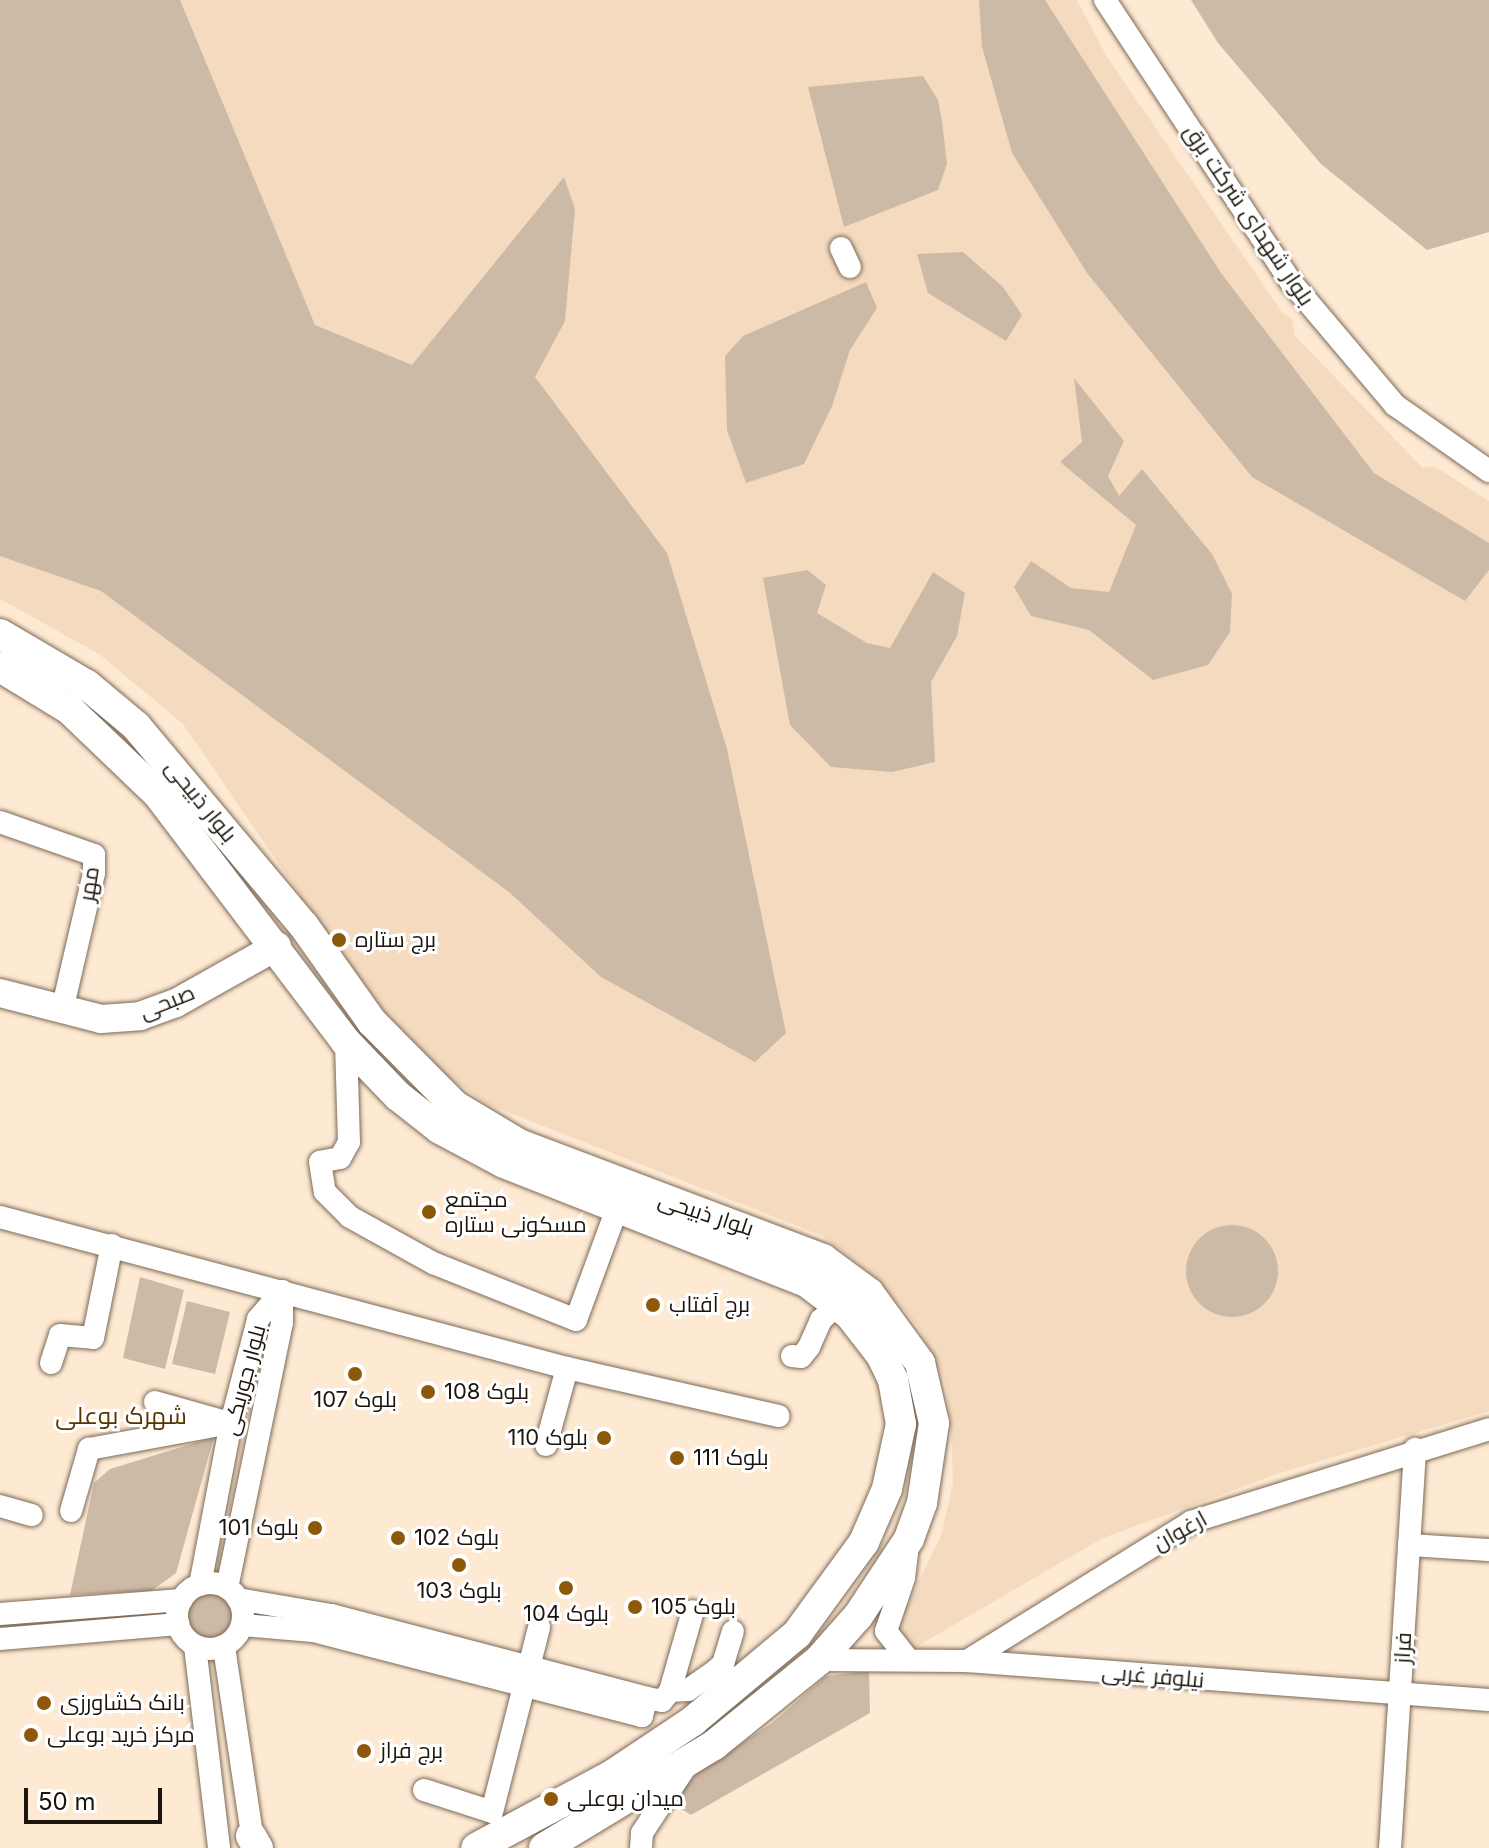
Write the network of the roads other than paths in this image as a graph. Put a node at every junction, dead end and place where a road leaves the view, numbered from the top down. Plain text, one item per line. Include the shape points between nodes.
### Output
1 (1105, 0) edge
2 (1489, 471) edge
3 (0, 634) edge
4 (0, 667) edge
5 (0, 822) edge
6 (304, 926) junction
7 (277, 946) junction
8 (0, 993) edge
9 (62, 1011) junction
10 (346, 1042) junction
11 (616, 1211) junction
12 (0, 1217) edge
13 (112, 1245) junction
14 (282, 1291) junction
15 (837, 1305) junction
16 (792, 1356) dead end
17 (51, 1363) dead end
18 (567, 1368) junction
19 (155, 1402) dead end
20 (779, 1416) dead end
21 (231, 1423) junction
22 (1489, 1429) edge
23 (546, 1445) dead end
24 (1415, 1449) junction
25 (0, 1506) edge
26 (71, 1511) dead end
27 (32, 1515) dead end
28 (909, 1539) junction
29 (1409, 1545) junction
30 (1489, 1550) edge
31 (200, 1585) junction
32 (232, 1593) junction
33 (181, 1600) junction
34 (693, 1611) dead end
35 (0, 1614) edge
36 (178, 1624) junction
37 (242, 1625) junction
38 (539, 1627) dead end
39 (733, 1631) dead end
40 (0, 1639) edge
41 (195, 1646) junction
42 (224, 1647) junction
43 (907, 1658) junction
44 (819, 1660) junction
45 (967, 1661) junction
46 (527, 1675) junction
47 (670, 1691) junction
48 (1400, 1695) junction
49 (1489, 1700) edge
50 (687, 1764) junction
51 (424, 1790) dead end
52 (254, 1844) edge
53 (219, 1848) edge
54 (476, 1848) edge
55 (544, 1848) edge
56 (641, 1848) edge
57 (1390, 1848) edge

1 - 2 street, بلوار شهدای شرکت برق via 1291,282 1395,405
3 - 6 main road, بلوار ذبیحی via 87,685 136,726
4 - 7 main road, بلوار ذبیحی via 69,709 115,749 157,793
5 - 9 street, مهر via 94,855
6 - 7 main road
6 - 28 main road, بلوار ذبیحی via 372,1022 454,1105 519,1144 823,1259 869,1293 904,1335 929,1389 933,1451
7 - 9 street, صبحی via 176,1003 140,1016 101,1019
7 - 10 main road, بلوار ذبیحی
8 - 9 street, صبحی
10 - 11 main road, بلوار ذبیحی via 398,1096 440,1129
10 - 11 street via 349,1142 340,1158 320,1162 325,1192 350,1217 433,1263 576,1320
11 - 15 main road, بلوار ذبیحی via 808,1283
12 - 13 street
13 - 14 street
13 - 17 street via 93,1338 60,1335
14 - 18 street
14 - 21 street, بلوار جوریکی via 258,1319
14 - 32 street, بلوار جوریکی via 282,1323
15 - 16 street via 821,1320 801,1357
15 - 54 main road, بلوار ذبیحی via 881,1355 900,1401 901,1424 887,1489 864,1542 829,1596 797,1634 693,1721 612,1775
18 - 20 street
18 - 23 street
19 - 21 street
21 - 26 street via 89,1449
21 - 31 street, بلوار جوریکی
22 - 24 street, ارغوان
24 - 29 street, فراز
24 - 45 street, ارغوان via 1191,1522
25 - 27 street
28 - 43 street via 904,1578 886,1631
28 - 44 main road, بلوار ذبیحی via 858,1616
29 - 30 street
29 - 48 street, فراز
31 - 32 street
31 - 33 street
32 - 37 street
32 - 46 street via 331,1615
33 - 35 street
33 - 36 street
34 - 47 street
36 - 40 street
36 - 41 street
37 - 42 street
37 - 46 street via 313,1631
38 - 46 street
39 - 47 street via 723,1664 688,1690
41 - 42 street
41 - 53 street
42 - 52 street
43 - 44 street, نیلوفر غربی
43 - 45 street, نیلوفر غربی
44 - 50 main road, بلوار ذبیحی
45 - 48 street, نیلوفر غربی
46 - 47 street via 642,1716 647,1698 662,1701
46 - 51 street via 492,1812
48 - 49 street, نیلوفر غربی
48 - 57 street, فراز
50 - 55 main road, بلوار ذبیحی
50 - 56 street via 642,1833

